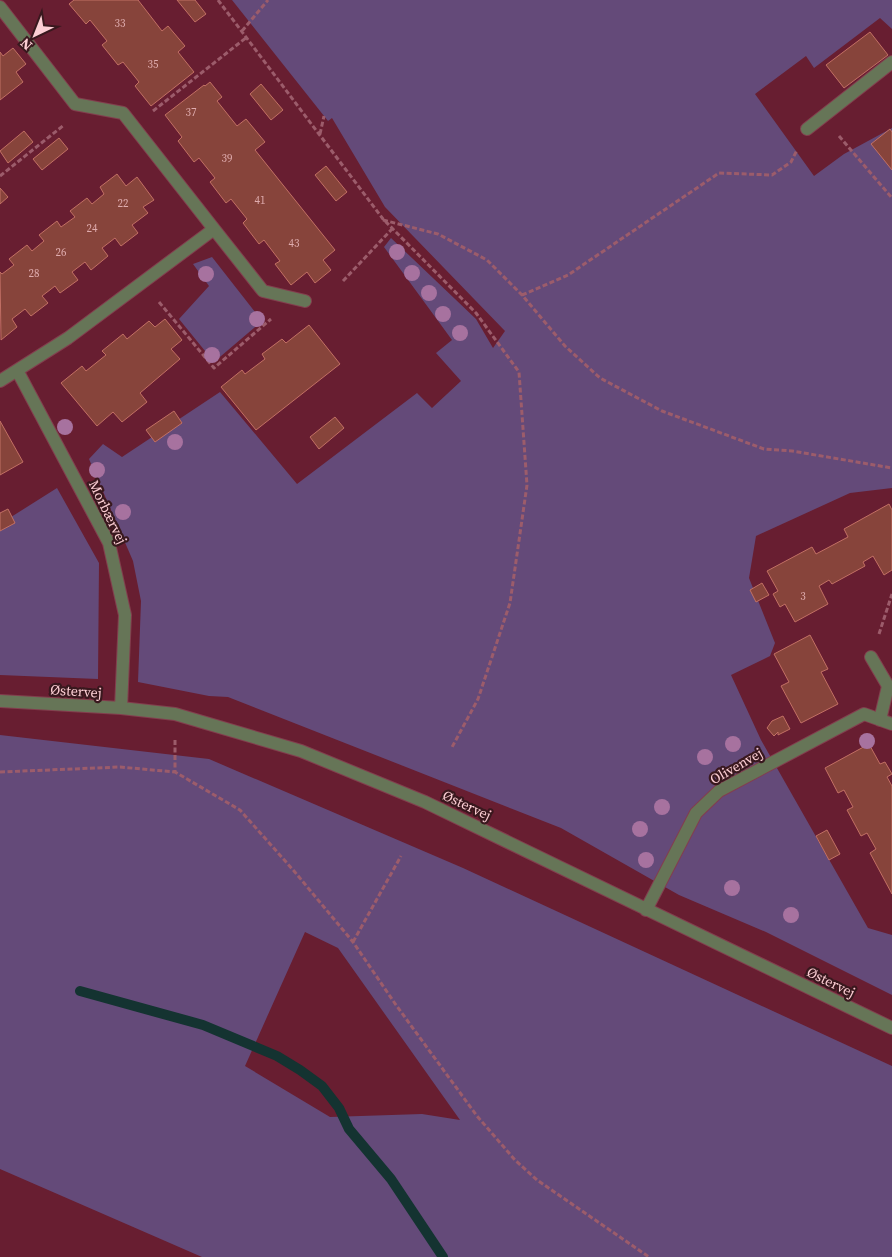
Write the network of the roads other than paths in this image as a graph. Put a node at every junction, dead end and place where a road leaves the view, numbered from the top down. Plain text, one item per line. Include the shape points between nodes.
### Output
1 (0, 7) edge
2 (892, 62) edge
3 (807, 129) road end
4 (214, 229) junction
5 (305, 301) dead end
6 (18, 372) junction
7 (0, 381) edge
8 (871, 657) road end
9 (0, 701) edge
10 (121, 708) junction
11 (886, 722) edge
12 (646, 910) junction
13 (892, 1028) edge

1 - 4 street via 75,104 124,113
2 - 3 street
4 - 5 street via 263,291
4 - 6 street
6 - 7 street
6 - 10 street, Morbærvej via 109,543 125,615
8 - 11 street via 888,686
9 - 10 street, Østervej
10 - 12 street, Østervej via 175,714 301,751 416,798
11 - 12 street, Olivenvej via 864,714 719,791 696,813
12 - 13 street, Østervej

